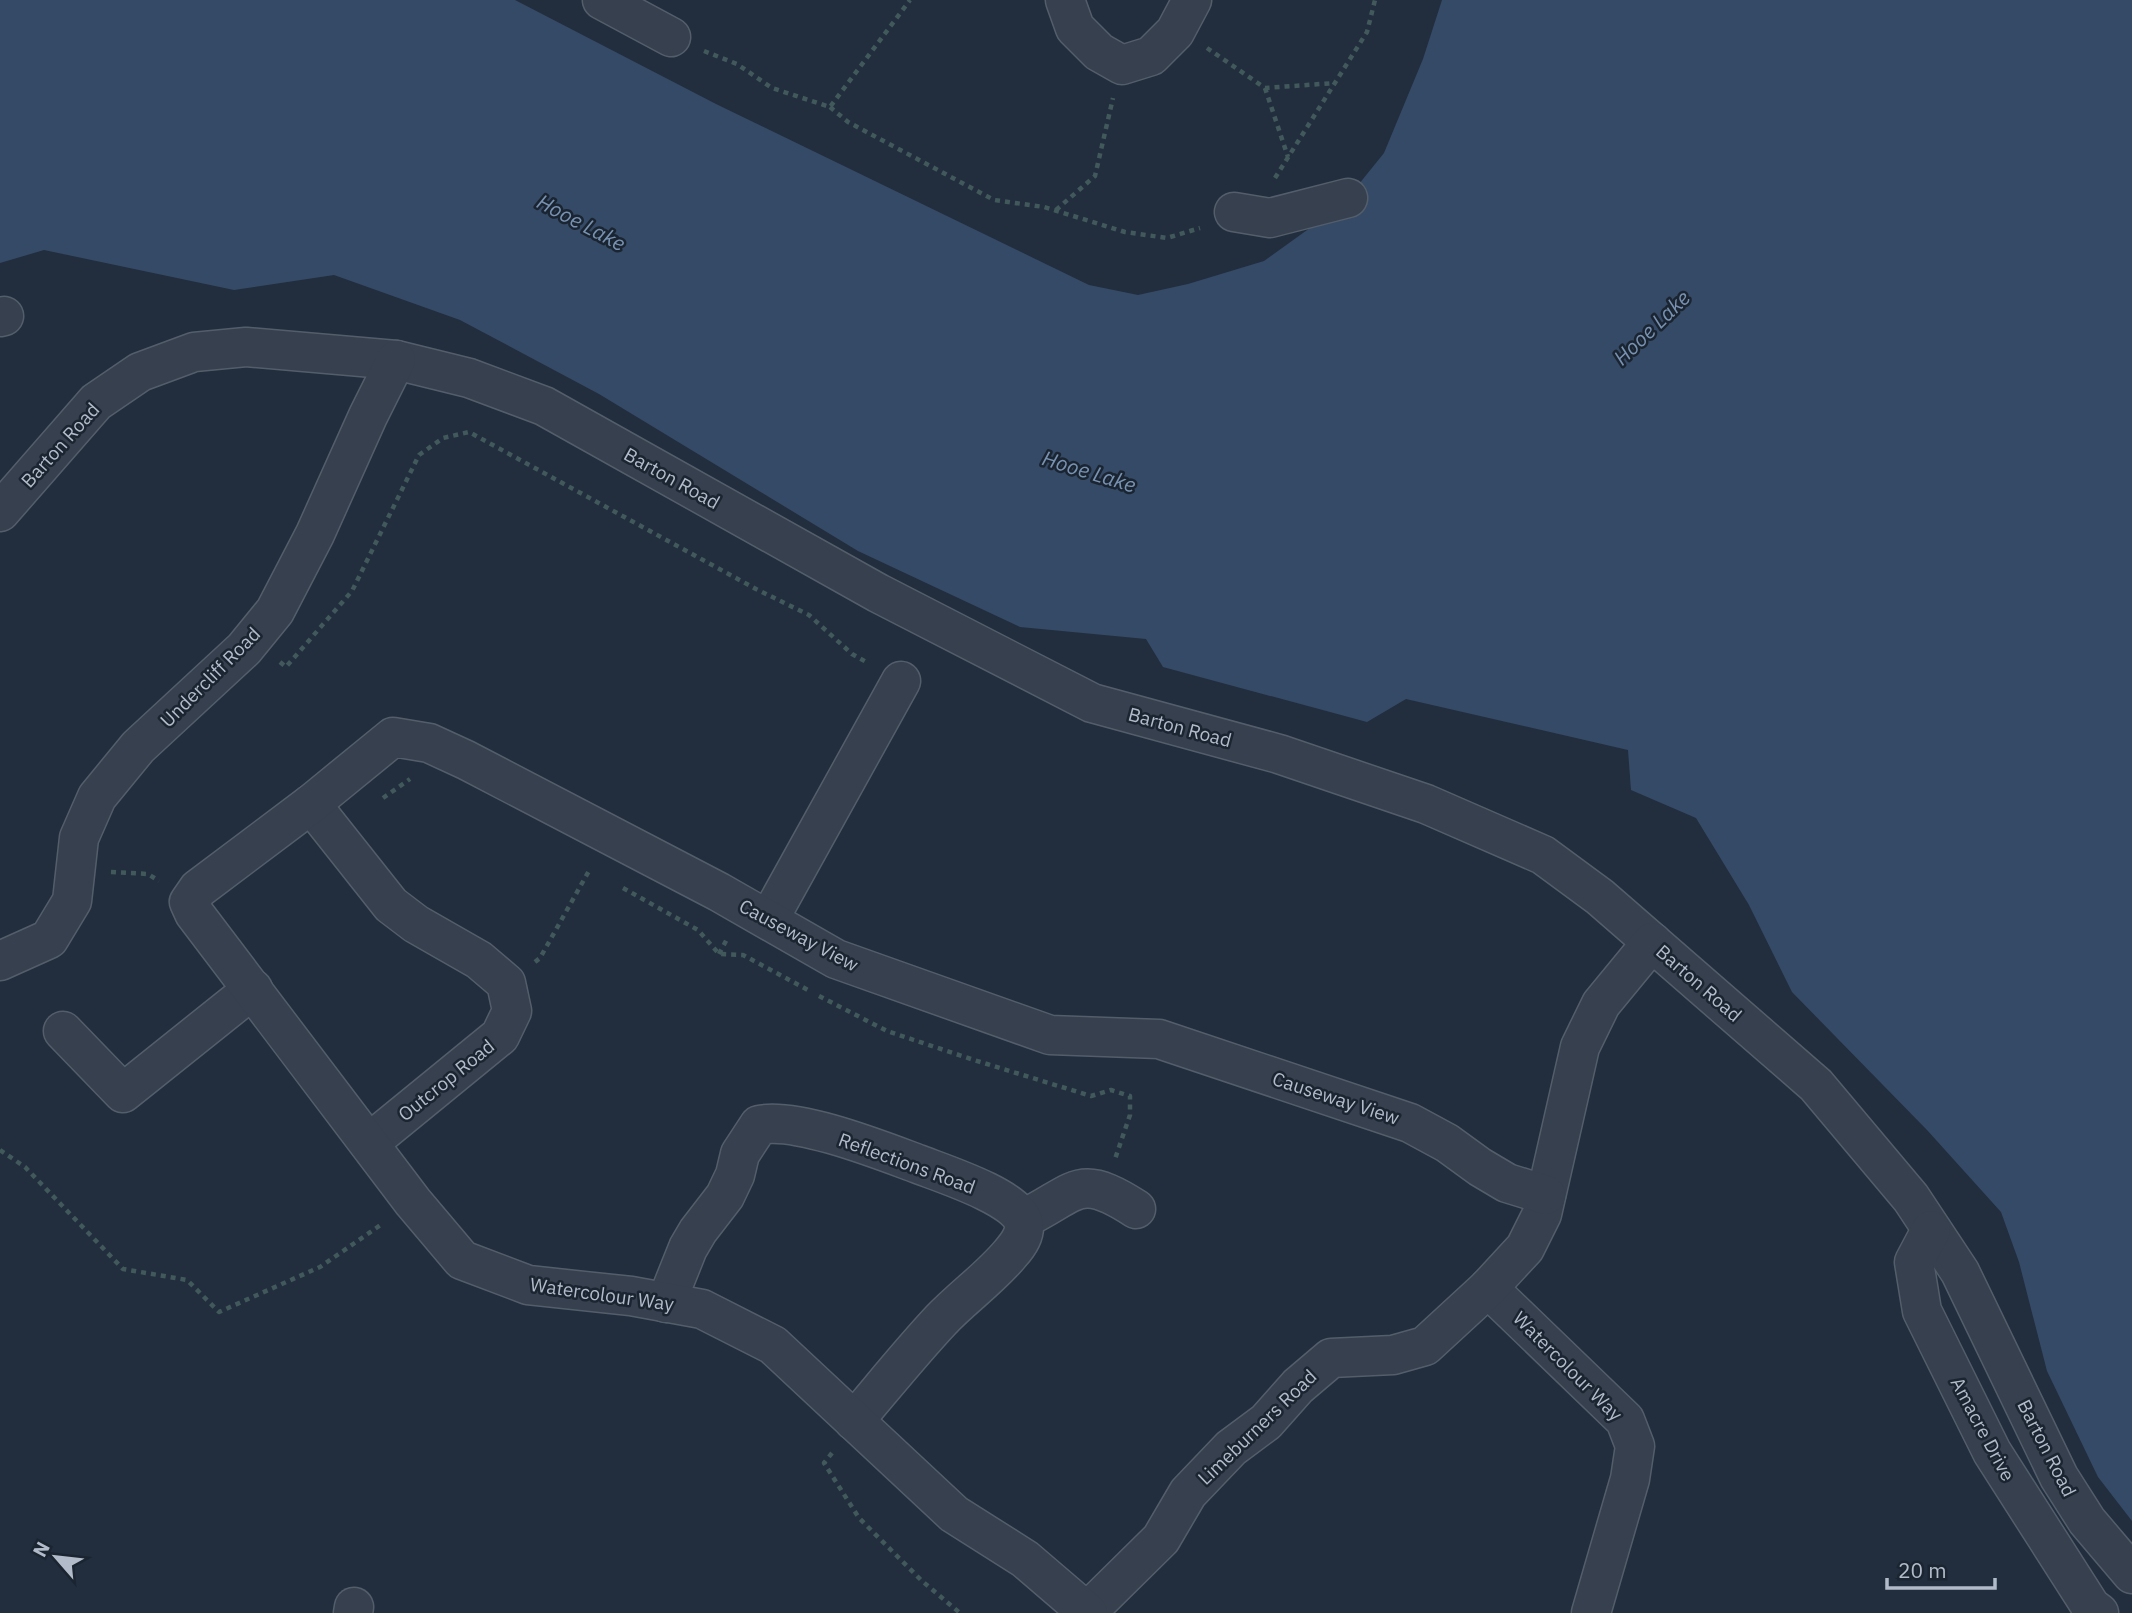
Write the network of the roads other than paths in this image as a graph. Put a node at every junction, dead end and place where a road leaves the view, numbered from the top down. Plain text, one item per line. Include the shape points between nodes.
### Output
1 (602, 0) edge
2 (1065, 0) edge
3 (1185, 14) edge
4 (671, 37) dead end
5 (1348, 198) dead end
6 (1234, 212) road end
7 (396, 360) junction
8 (0, 512) edge
9 (901, 681) road end
10 (311, 804) junction
11 (189, 902) joint
12 (769, 919) junction
13 (1652, 943) junction
14 (0, 961) edge
15 (253, 989) junction
16 (63, 1031) dead end
17 (369, 1143) junction
18 (1546, 1195) junction
19 (1136, 1209) dead end
20 (1023, 1219) junction
21 (1931, 1230) junction
22 (1488, 1288) junction
23 (666, 1303) junction
24 (854, 1421) junction
25 (2132, 1574) edge
26 (1087, 1613) edge
27 (1591, 1613) edge
28 (2099, 1613) edge

1 - 4 street
2 - 3 street via 1075,28 1099,52 1121,65 1152,56
5 - 6 street via 1270,218
7 - 8 street, Barton Road via 246,347 194,352 140,372 96,402
7 - 13 street, Barton Road via 469,378 544,407 878,593 1092,703 1279,754 1389,791 1543,855
7 - 14 street, Undercliff Road via 275,611 244,649 138,747 97,797 79,838 72,901 50,939
9 - 12 street
10 - 11 street, Causeway View via 198,889
10 - 12 street, Causeway View via 393,737 429,743
10 - 17 street, Outcrop Road via 391,905 479,960 506,983 512,1011 500,1036
11 - 15 street, Watercolour Way
12 - 18 street, Causeway View via 836,959 1050,1035 1159,1039 1410,1123 1507,1182
13 - 18 street, Limeburners Road via 1601,1004 1580,1047
13 - 21 street, Barton Road via 1816,1085 1911,1198
15 - 16 street via 123,1093
15 - 17 street, Watercolour Way
17 - 23 street, Watercolour Way via 462,1260 528,1285
18 - 22 street, Limeburners Road via 1525,1248
19 - 20 street via 1104,1190 1080,1188
20 - 23 street, Reflections Road via 1014,1208 978,1187 905,1160 816,1131 760,1125 740,1154 725,1196 688,1248
20 - 24 street via 1025,1231 1011,1254 941,1320
21 - 25 street, Barton Road via 1960,1272 2059,1477 2087,1521
21 - 28 street, Amacre Drive via 1914,1262 1922,1311 1992,1451
22 - 26 street, Limeburners Road via 1425,1346 1393,1355 1331,1358 1205,1475 1188,1493 1161,1539
22 - 27 street, Watercolour Way via 1625,1420 1635,1446 1630,1479
23 - 24 street, Watercolour Way via 702,1309 773,1345
24 - 26 street, Watercolour Way via 954,1514 1025,1559

